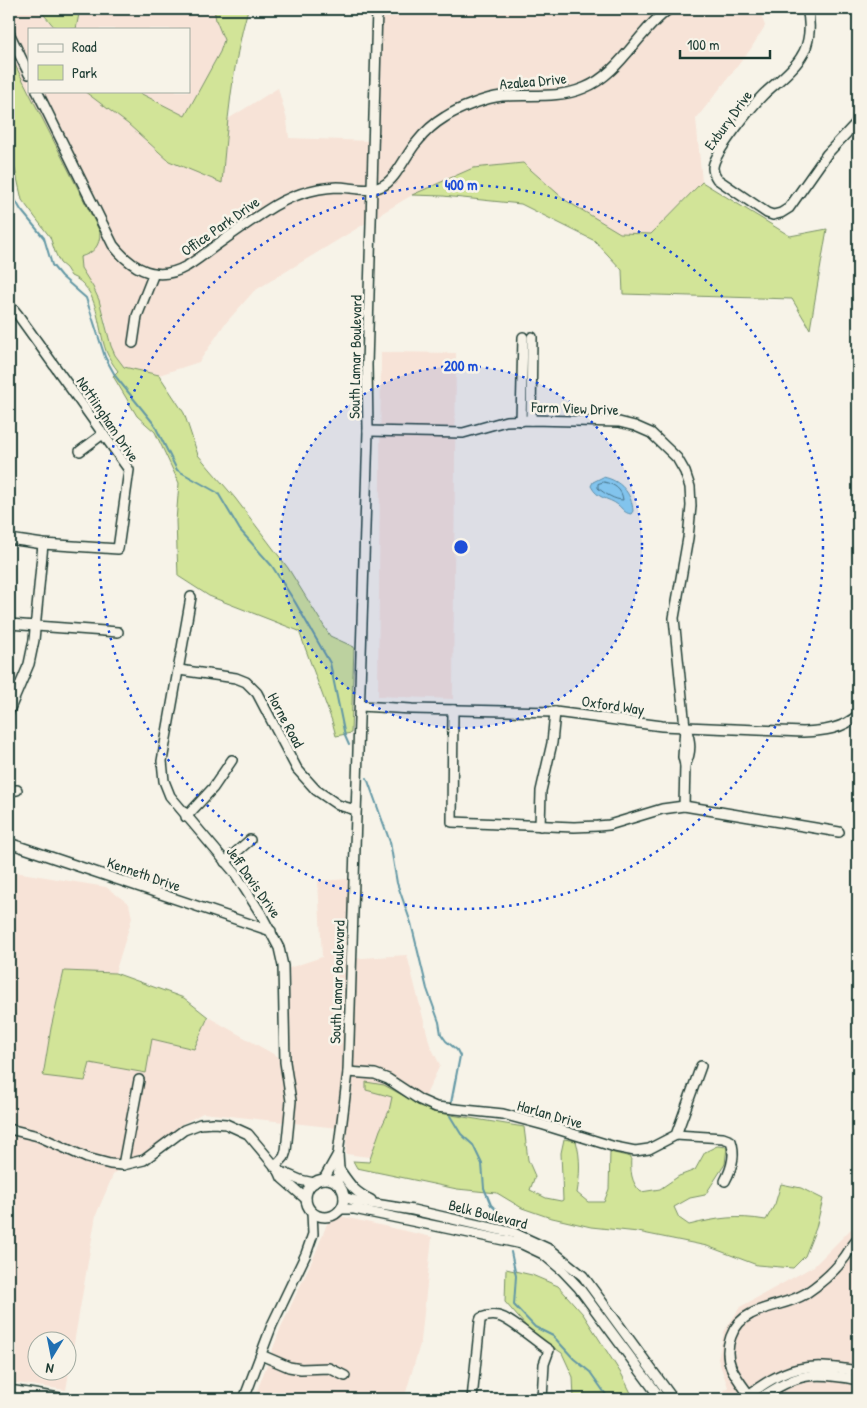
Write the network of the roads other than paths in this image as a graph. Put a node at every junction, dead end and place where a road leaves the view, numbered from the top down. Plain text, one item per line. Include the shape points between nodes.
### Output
1 (376, 9) edge
2 (669, 9) edge
3 (807, 9) edge
4 (9, 34) edge
5 (28, 72) edge
6 (37, 92) edge
7 (858, 121) edge
8 (372, 189) junction
9 (154, 273) junction
10 (9, 308) edge
11 (528, 337) dead end
12 (133, 343) dead end
13 (526, 420) junction
14 (368, 431) junction
15 (103, 434) junction
16 (80, 451) dead end
17 (9, 539) edge
18 (43, 544) junction
19 (191, 597) dead end
20 (9, 624) edge
21 (35, 626) junction
22 (118, 632) dead end
23 (179, 670) junction
24 (360, 706) junction
25 (453, 710) junction
26 (9, 711) edge
27 (555, 712) junction
28 (858, 715) edge
29 (685, 727) junction
30 (232, 760) dead end
31 (684, 806) junction
32 (356, 810) junction
33 (186, 817) junction
34 (540, 826) junction
35 (839, 832) dead end
36 (250, 840) dead end
37 (9, 843) edge
38 (225, 862) junction
39 (271, 931) junction
40 (700, 1066) dead end
41 (348, 1072) junction
42 (138, 1080) dead end
43 (9, 1129) edge
44 (676, 1135) junction
45 (338, 1154) junction
46 (123, 1165) junction
47 (277, 1169) junction
48 (339, 1169) junction
49 (324, 1179) junction
50 (725, 1181) dead end
51 (314, 1183) junction
52 (338, 1184) junction
53 (344, 1197) junction
54 (306, 1199) junction
55 (380, 1205) junction
56 (341, 1209) junction
57 (312, 1212) junction
58 (326, 1217) junction
59 (313, 1234) junction
60 (858, 1239) edge
61 (261, 1355) junction
62 (858, 1371) edge
63 (344, 1376) dead end
64 (858, 1380) edge
65 (9, 1390) edge
66 (748, 1398) edge
67 (66, 1399) edge
68 (244, 1399) edge
69 (472, 1399) edge
70 (542, 1399) edge
71 (661, 1399) edge
72 (673, 1399) edge
73 (759, 1399) edge

1 - 8 street, South Lamar Boulevard
2 - 8 street, Azalea Drive via 597,81 585,88 555,96 499,96 445,117 417,142 390,181
3 - 7 street, Exbury Drive via 809,35 801,58 742,120 712,169 717,179 767,213 780,213 789,208 827,154
4 - 5 street
6 - 9 street, Office Park Drive via 113,246 133,266
8 - 9 street, Office Park Drive via 316,189 292,197 187,266 171,272
8 - 14 street, South Lamar Boulevard
9 - 12 street via 136,316
10 - 15 street, Nottiingham Drive via 18,315
11 - 13 street
13 - 14 street, Farm View Drive via 506,421 463,433
13 - 29 street, Farm View Drive via 619,422 634,426 651,433 664,444 685,472 691,506 674,618
14 - 24 street, South Lamar Boulevard
15 - 16 street
15 - 18 street, Nottiingham Drive via 129,470 118,549
17 - 18 street, Nottiingham Drive
18 - 21 street
19 - 23 street, Jeff Davis Drive
20 - 21 street
21 - 22 street
21 - 26 street via 29,664
23 - 32 street, Horne Road via 246,682 256,693 297,769 316,790 338,805
23 - 33 street, Jeff Davis Drive via 162,761 164,781 170,796
24 - 25 street, Oxford Way
24 - 32 street, South Lamar Boulevard
25 - 27 street, Oxford Way
25 - 34 street via 452,822
27 - 29 street, Oxford Way
27 - 34 street via 541,791
28 - 29 street, Oxford Way via 824,731
29 - 31 street, Farm View Drive via 682,757
30 - 33 street via 213,788
31 - 34 street via 609,825
31 - 35 street
32 - 41 street, South Lamar Boulevard
33 - 38 street, Jeff Davis Drive
36 - 38 street
37 - 39 street, Kenneth Drive
38 - 39 street, Jeff Davis Drive
39 - 47 street, Jeff Davis Drive via 283,966 285,1060 291,1101 286,1151
40 - 44 street
41 - 44 street, Harlan Drive via 375,1074 388,1079 436,1107 503,1114 615,1148 649,1149
41 - 45 street, South Lamar Boulevard
42 - 46 street
43 - 46 street via 38,1136 86,1158
44 - 50 street via 731,1141 734,1149 731,1170
45 - 48 street, South Lamar Boulevard
45 - 49 street, South Lamar Boulevard
46 - 47 street via 144,1160 184,1130 213,1122 248,1134
47 - 51 street
47 - 54 street via 282,1178
48 - 52 street, South Lamar Boulevard
48 - 55 street via 358,1193
49 - 51 street
49 - 52 street
51 - 54 street
52 - 53 street, South Lamar Boulevard
53 - 55 street, Belk Boulevard
53 - 56 street
54 - 57 street
55 - 72 street, Belk Boulevard via 514,1233 551,1250 583,1276
56 - 58 street
56 - 71 street, Belk Boulevard via 489,1236 522,1244 543,1254 579,1288
57 - 58 street
57 - 59 street
58 - 59 street
59 - 61 street
60 - 66 street via 833,1272 804,1295 750,1314 736,1327 728,1349 731,1366
61 - 63 street via 289,1367 329,1368
61 - 68 street
62 - 66 street via 825,1366 800,1367 767,1382
64 - 73 street via 831,1374 794,1378
65 - 67 street
69 - 70 street via 480,1321 486,1316 497,1316 510,1321 549,1350 544,1364

